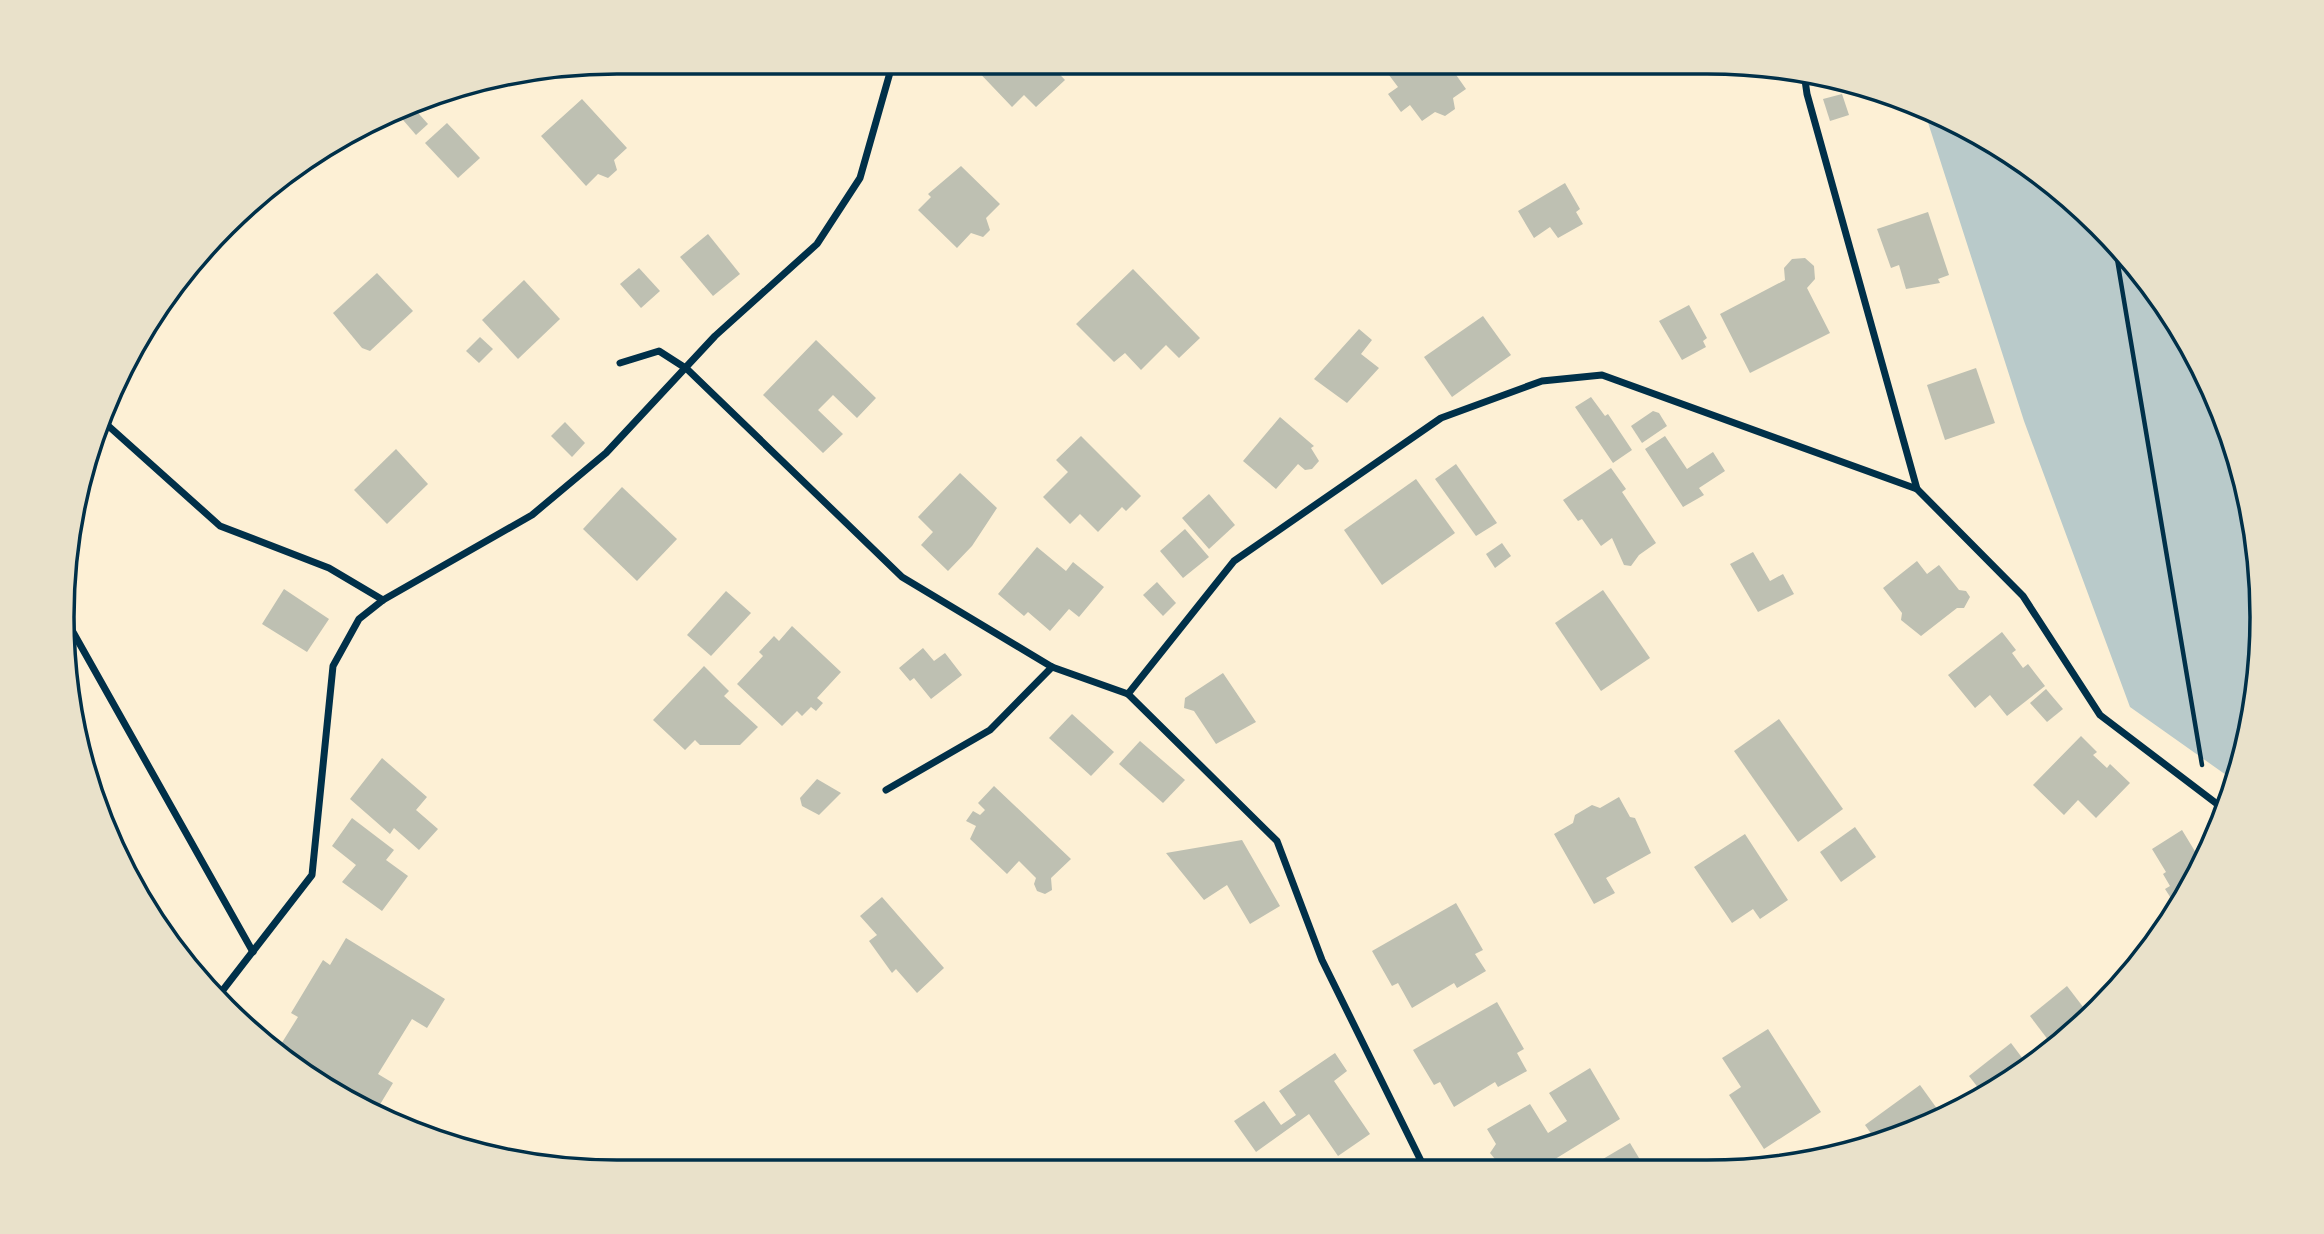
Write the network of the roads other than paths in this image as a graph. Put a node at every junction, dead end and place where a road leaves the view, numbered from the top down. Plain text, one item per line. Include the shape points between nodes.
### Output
1 (889, 74) edge
2 (1805, 83) edge
3 (621, 363) dead end
4 (687, 369) junction
5 (108, 426) edge
6 (1917, 489) junction
7 (383, 600) junction
8 (74, 634) edge
9 (1052, 667) junction
10 (1128, 694) junction
11 (886, 790) dead end
12 (2217, 804) edge
13 (253, 952) junction
14 (223, 990) edge
15 (1421, 1160) edge

1 - 4 street via 860,178 817,244 715,336
2 - 6 street
3 - 4 street via 659,351
4 - 7 street via 606,453 532,515
4 - 9 street via 902,576
5 - 7 street via 220,526 328,568
6 - 10 street via 1602,375 1542,381 1441,418 1234,561
6 - 12 street via 2023,596 2100,715
7 - 13 street via 359,619 333,666 312,875
8 - 13 street
9 - 10 street
9 - 11 street via 989,730
10 - 15 street via 1277,841 1322,960
13 - 14 street

